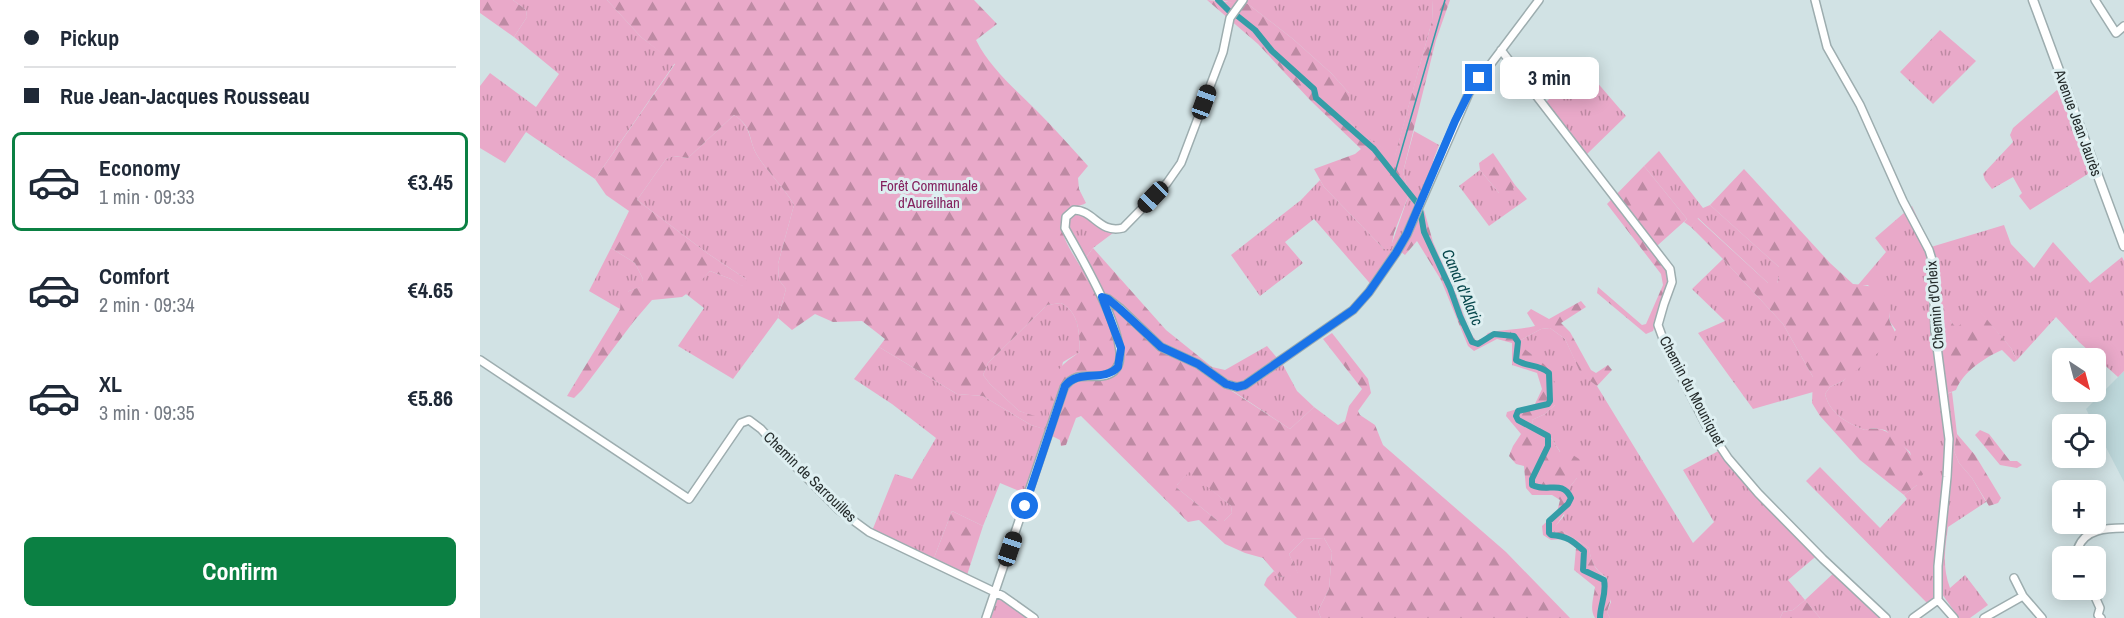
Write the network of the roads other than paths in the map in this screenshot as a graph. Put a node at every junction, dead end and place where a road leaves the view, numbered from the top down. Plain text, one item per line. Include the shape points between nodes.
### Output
1 (1243, 0) edge
2 (1539, 0) edge
3 (1815, 0) edge
4 (2033, 0) edge
5 (2095, 0) edge
6 (2124, 26) edge
7 (1501, 50) junction
8 (2124, 246) edge
9 (1102, 297) junction
10 (480, 360) edge
11 (2124, 528) edge
12 (2078, 546) edge
13 (2014, 578) dead end
14 (994, 593) junction
15 (2023, 596) junction
16 (1938, 600) junction
17 (2096, 600) edge
18 (2097, 617) edge
19 (986, 618) edge
20 (1034, 618) edge
21 (1886, 618) edge
22 (1913, 618) edge
23 (1954, 618) edge
24 (1984, 618) edge
25 (2042, 618) edge

1 - 9 street via 1230,18 1223,52 1191,141 1174,174 1123,228 1107,229 1081,210 1066,217 1065,228
2 - 7 street
3 - 16 street, Chemin d'Orleix via 1827,47 1860,105 1933,263 1935,331 1949,439
4 - 8 main road, Avenue Jean Jaurès
5 - 6 street via 2116,33
7 - 9 street via 1469,93 1417,212 1396,253 1369,292 1353,310 1245,385 1226,384 1198,364 1161,347
7 - 21 street, Chemin du Mouniquet via 1670,269 1672,282 1658,325 1706,425 1728,458 1823,559
9 - 14 street via 1121,348 1118,367 1105,376 1079,376 1064,388
10 - 14 street, Chemin de Sarrouilles via 689,499 741,423 748,420 839,510 869,532
11 - 12 street via 2096,531
13 - 15 street
14 - 19 street
14 - 20 street
15 - 24 street
15 - 25 street
16 - 22 street
16 - 23 street
17 - 18 street via 2100,608

